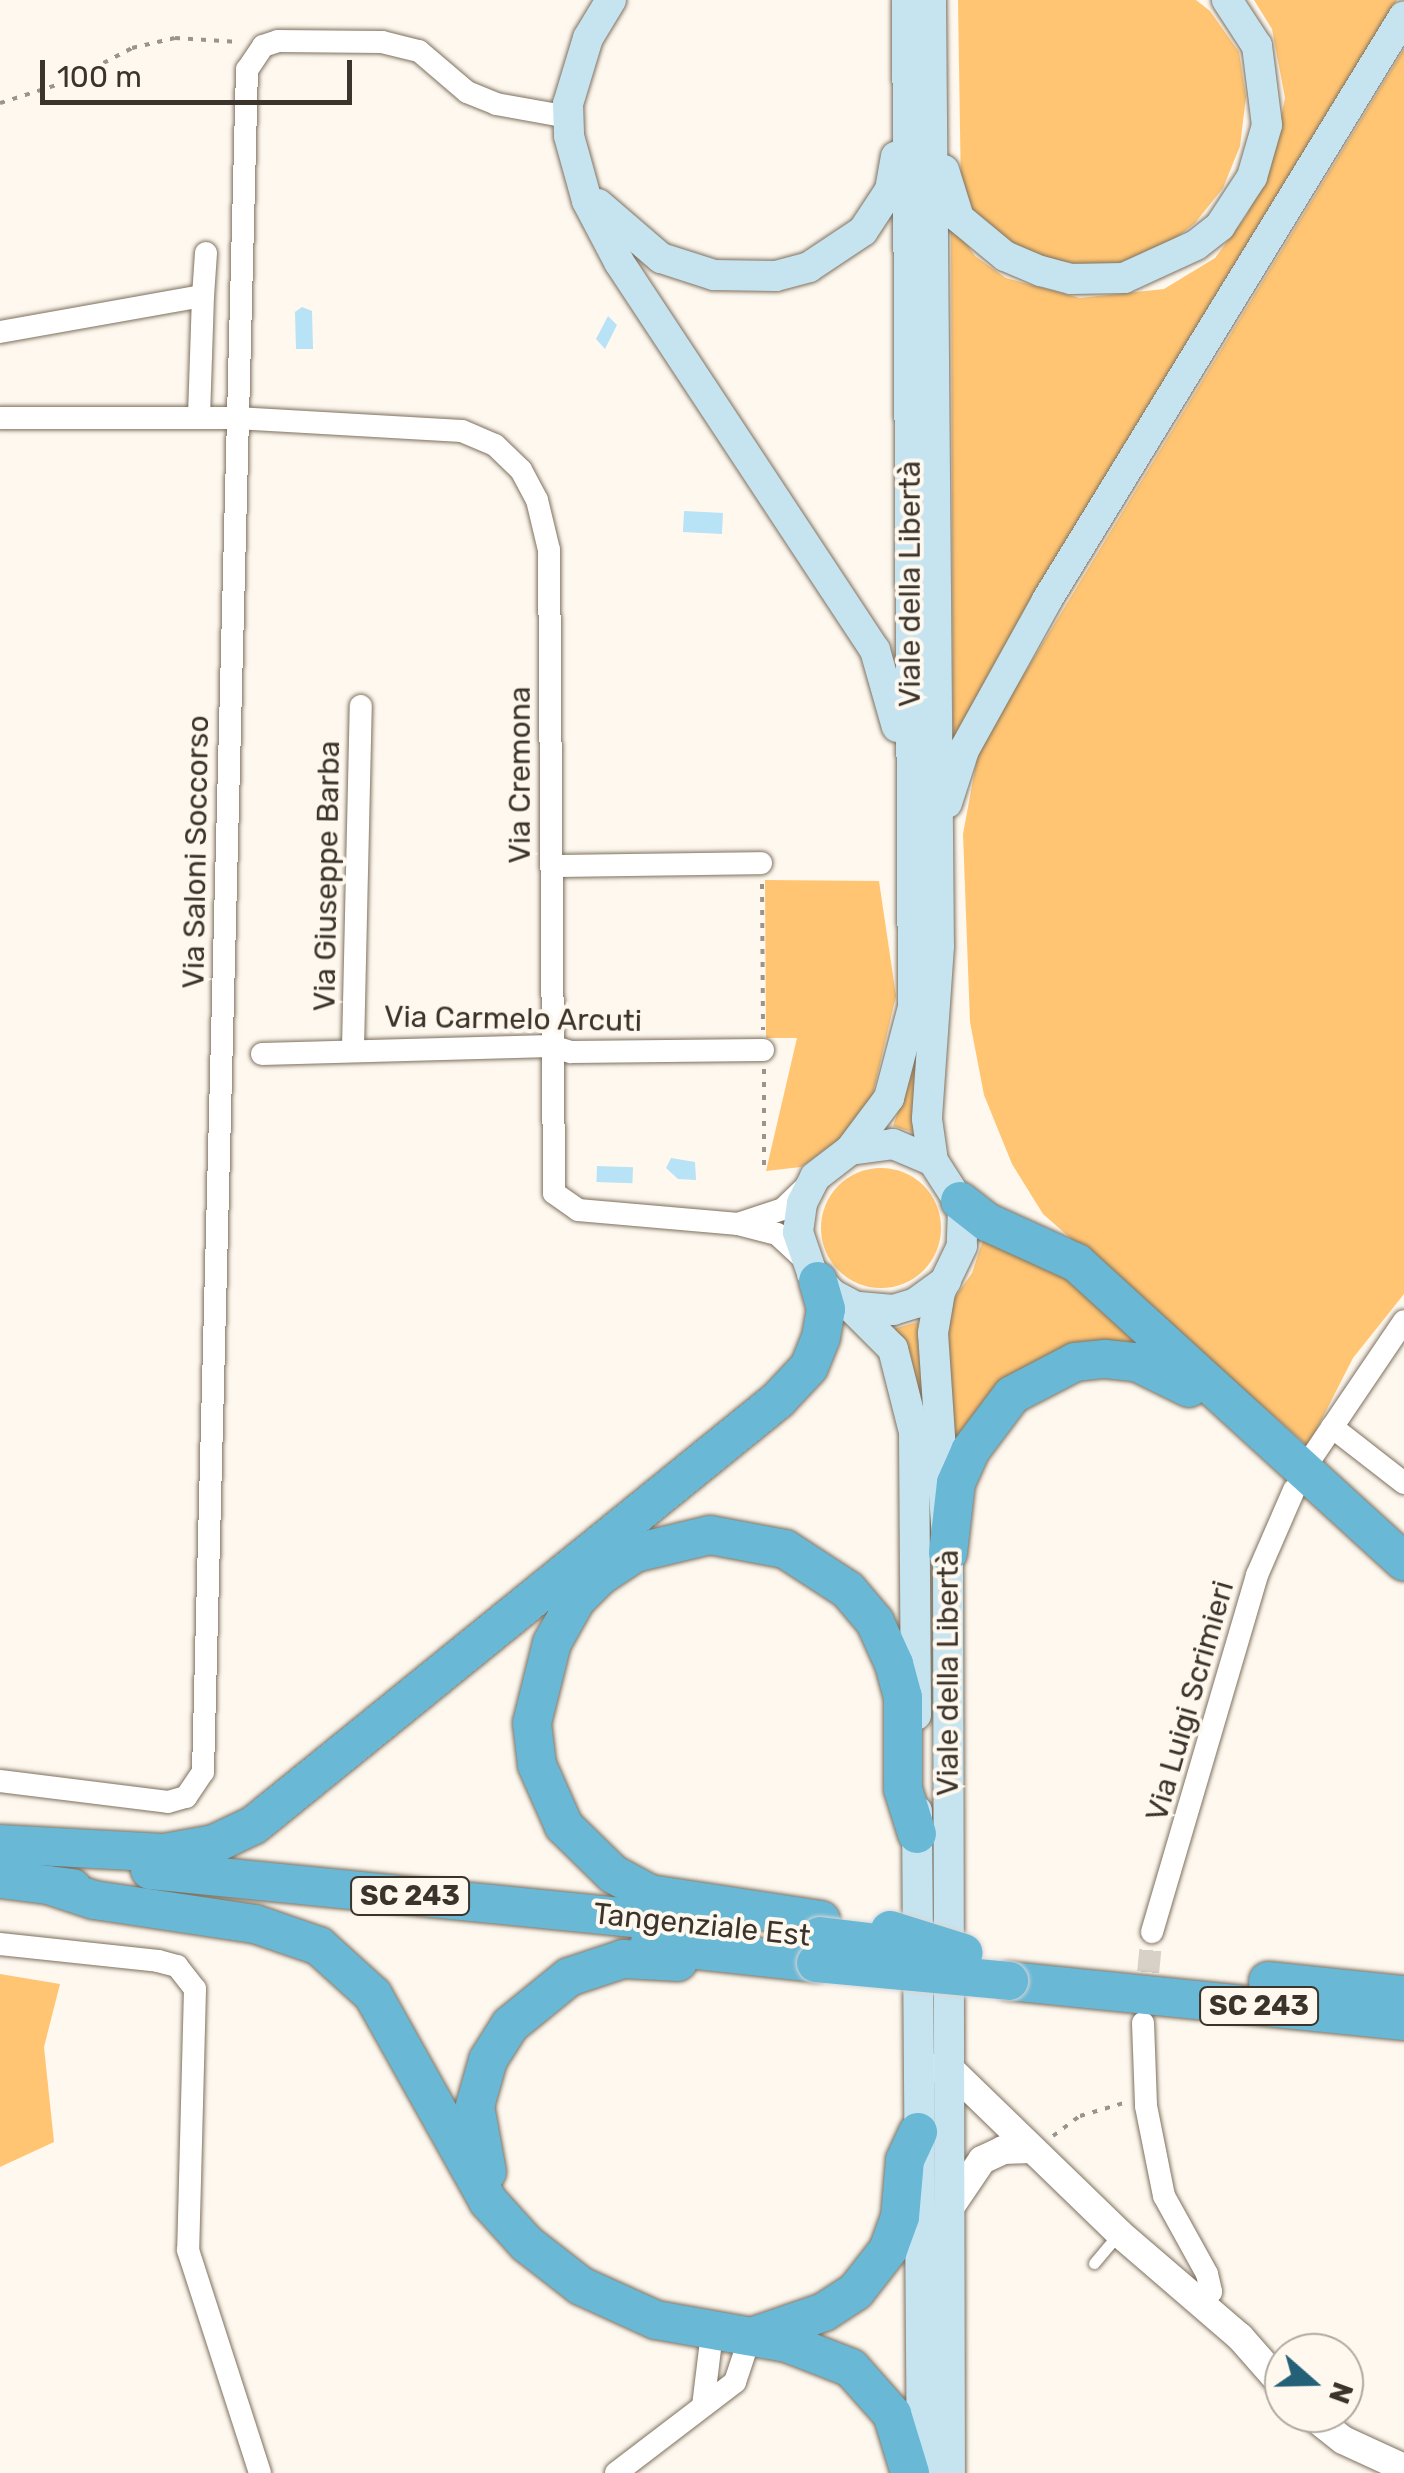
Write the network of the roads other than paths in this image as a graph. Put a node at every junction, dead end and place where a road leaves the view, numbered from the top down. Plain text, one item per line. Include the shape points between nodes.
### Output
1 (611, 0) edge
2 (906, 0) edge
3 (932, 0) edge
4 (1227, 0) edge
5 (1404, 16) edge
6 (568, 117) junction
7 (575, 168) junction
8 (206, 253) dead end
9 (203, 296) junction
10 (0, 332) edge
11 (0, 418) edge
12 (199, 418) junction
13 (236, 418) junction
14 (360, 706) dead end
15 (762, 863) road end
16 (551, 866) junction
17 (939, 876) junction
18 (913, 950) junction
19 (551, 1046) junction
20 (353, 1048) junction
21 (764, 1050) road end
22 (262, 1054) dead end
23 (850, 1150) junction
24 (932, 1161) junction
25 (814, 1179) junction
26 (960, 1200) junction
27 (738, 1224) junction
28 (946, 1280) junction
29 (822, 1281) junction
30 (1404, 1321) edge
31 (1332, 1428) junction
32 (1272, 1448) junction
33 (1312, 1457) dead end
34 (1404, 1483) edge
35 (1294, 1490) dead end
36 (948, 1553) junction
37 (1404, 1562) edge
38 (0, 1781) edge
39 (917, 1834) junction
40 (0, 1844) edge
41 (0, 1852) edge
42 (0, 1880) edge
43 (48, 1886) junction
44 (1152, 1932) tunnel mouth
45 (0, 1944) edge
46 (818, 1949) junction
47 (963, 1965) junction
48 (1404, 1978) edge
49 (1404, 1995) edge
50 (1317, 1999) junction
51 (1404, 2022) edge
52 (1143, 2023) tunnel mouth
53 (1404, 2035) edge
54 (918, 2068) junction
55 (949, 2068) junction
56 (918, 2132) junction
57 (1031, 2149) junction
58 (950, 2209) junction
59 (1120, 2233) junction
60 (527, 2244) junction
61 (1094, 2263) dead end
62 (1202, 2302) junction
63 (712, 2333) junction
64 (750, 2337) junction
65 (1264, 2367) edge
66 (704, 2406) junction
67 (1335, 2433) edge
68 (1404, 2468) edge
69 (260, 2473) edge
70 (616, 2473) edge
71 (910, 2473) edge
72 (922, 2473) edge
73 (950, 2473) edge

1 - 6 main road via 574,71
2 - 7 main road via 890,190 863,231 808,267 745,280 661,258 619,227
2 - 18 main road, Viale della Libertà
3 - 4 main road via 950,202 979,238 1005,256 1070,279 1124,278 1173,259 1220,226 1252,178 1268,97 1256,46
3 - 17 main road, Viale della Libertà
5 - 17 main road via 992,697 949,792
6 - 7 main road
6 - 13 street, Via Saloni Soccorso via 524,113 467,92 403,46 263,46 247,70
7 - 18 main road via 619,262 875,650 896,722
8 - 9 street
9 - 10 street
9 - 12 street
11 - 12 street, Via Cremona
12 - 13 street, Via Cremona
13 - 16 street, Via Cremona via 462,431 495,445 521,470 537,500 549,550
13 - 38 street, Via Saloni Soccorso via 203,1772 186,1796 168,1802
14 - 20 street, Via Giuseppe Barba
15 - 16 street
16 - 19 street, Via Cremona
17 - 24 main road, Viale della Libertà via 939,988 927,1119
18 - 23 main road, Viale della Libertà via 913,1007 900,1070 875,1124
19 - 20 street, Via Carmelo Arcuti
19 - 21 street, Via Carmelo Arcuti via 571,1052
19 - 27 street, Via Cremona via 554,1193 563,1204
20 - 22 street, Via Carmelo Arcuti
23 - 24 main road via 893,1144
23 - 25 main road, Viale della Libertà
24 - 26 main road
25 - 27 street, Via Cremona via 783,1209
25 - 29 main road via 799,1217
26 - 28 main road, Viale della Libertà via 962,1246
26 - 32 highway via 987,1222 1077,1263
27 - 29 street, Via Cremona via 777,1234
28 - 29 main road via 916,1303 893,1310
28 - 36 main road, Viale della Libertà via 934,1333
29 - 39 main road, Viale della Libertà via 892,1349 914,1432
29 - 40 highway via 821,1337 809,1367 778,1400 254,1825 214,1844 164,1854
30 - 31 street
31 - 33 street
31 - 34 street
32 - 36 highway via 1165,1373 1136,1362 1075,1362 1012,1395 989,1420 956,1483
32 - 37 highway
35 - 44 street, Via Luigi Scrimieri via 1257,1575
36 - 55 main road, Viale della Libertà
39 - 46 highway via 903,1789 902,1696 894,1664 876,1622 848,1590 785,1549 710,1535 635,1553 576,1600 552,1643 532,1723 537,1765 564,1826 612,1874 650,1894
39 - 54 main road, Viale della Libertà
41 - 46 highway, Tangenziale Est / SC 243
42 - 43 highway, Tangenziale Est / SC 243
43 - 46 highway, Tangenziale Est / SC 243
43 - 60 highway via 94,1900 255,1924 319,1946 373,1996 488,2201
45 - 69 street via 158,1961 177,1966 195,1990 188,2250
46 - 47 highway, bridge via 890,1983
46 - 47 highway, bridge via 893,1930
46 - 60 highway via 623,1960 568,1977 534,2002 488,2060 475,2106 488,2174
47 - 50 highway, SC 243, bridge
48 - 50 highway
49 - 50 highway, SC 243
50 - 51 highway, SC 243
50 - 53 highway
52 - 62 street via 1145,2083 1164,2196 1207,2274 1211,2292
54 - 55 street
54 - 56 main road, Viale della Libertà
55 - 57 street
55 - 58 main road, Viale della Libertà
56 - 64 highway via 905,2160 900,2217 888,2250 856,2291 824,2312
56 - 72 main road, Viale della Libertà
57 - 58 street via 1003,2150 982,2160
57 - 59 street
58 - 73 main road, Viale della Libertà
59 - 61 lane
59 - 62 street
60 - 63 highway via 616,2304
62 - 65 street
63 - 64 highway
63 - 66 street
64 - 66 street via 735,2382
64 - 71 highway via 822,2352 851,2368 892,2414
66 - 70 street
67 - 68 street

